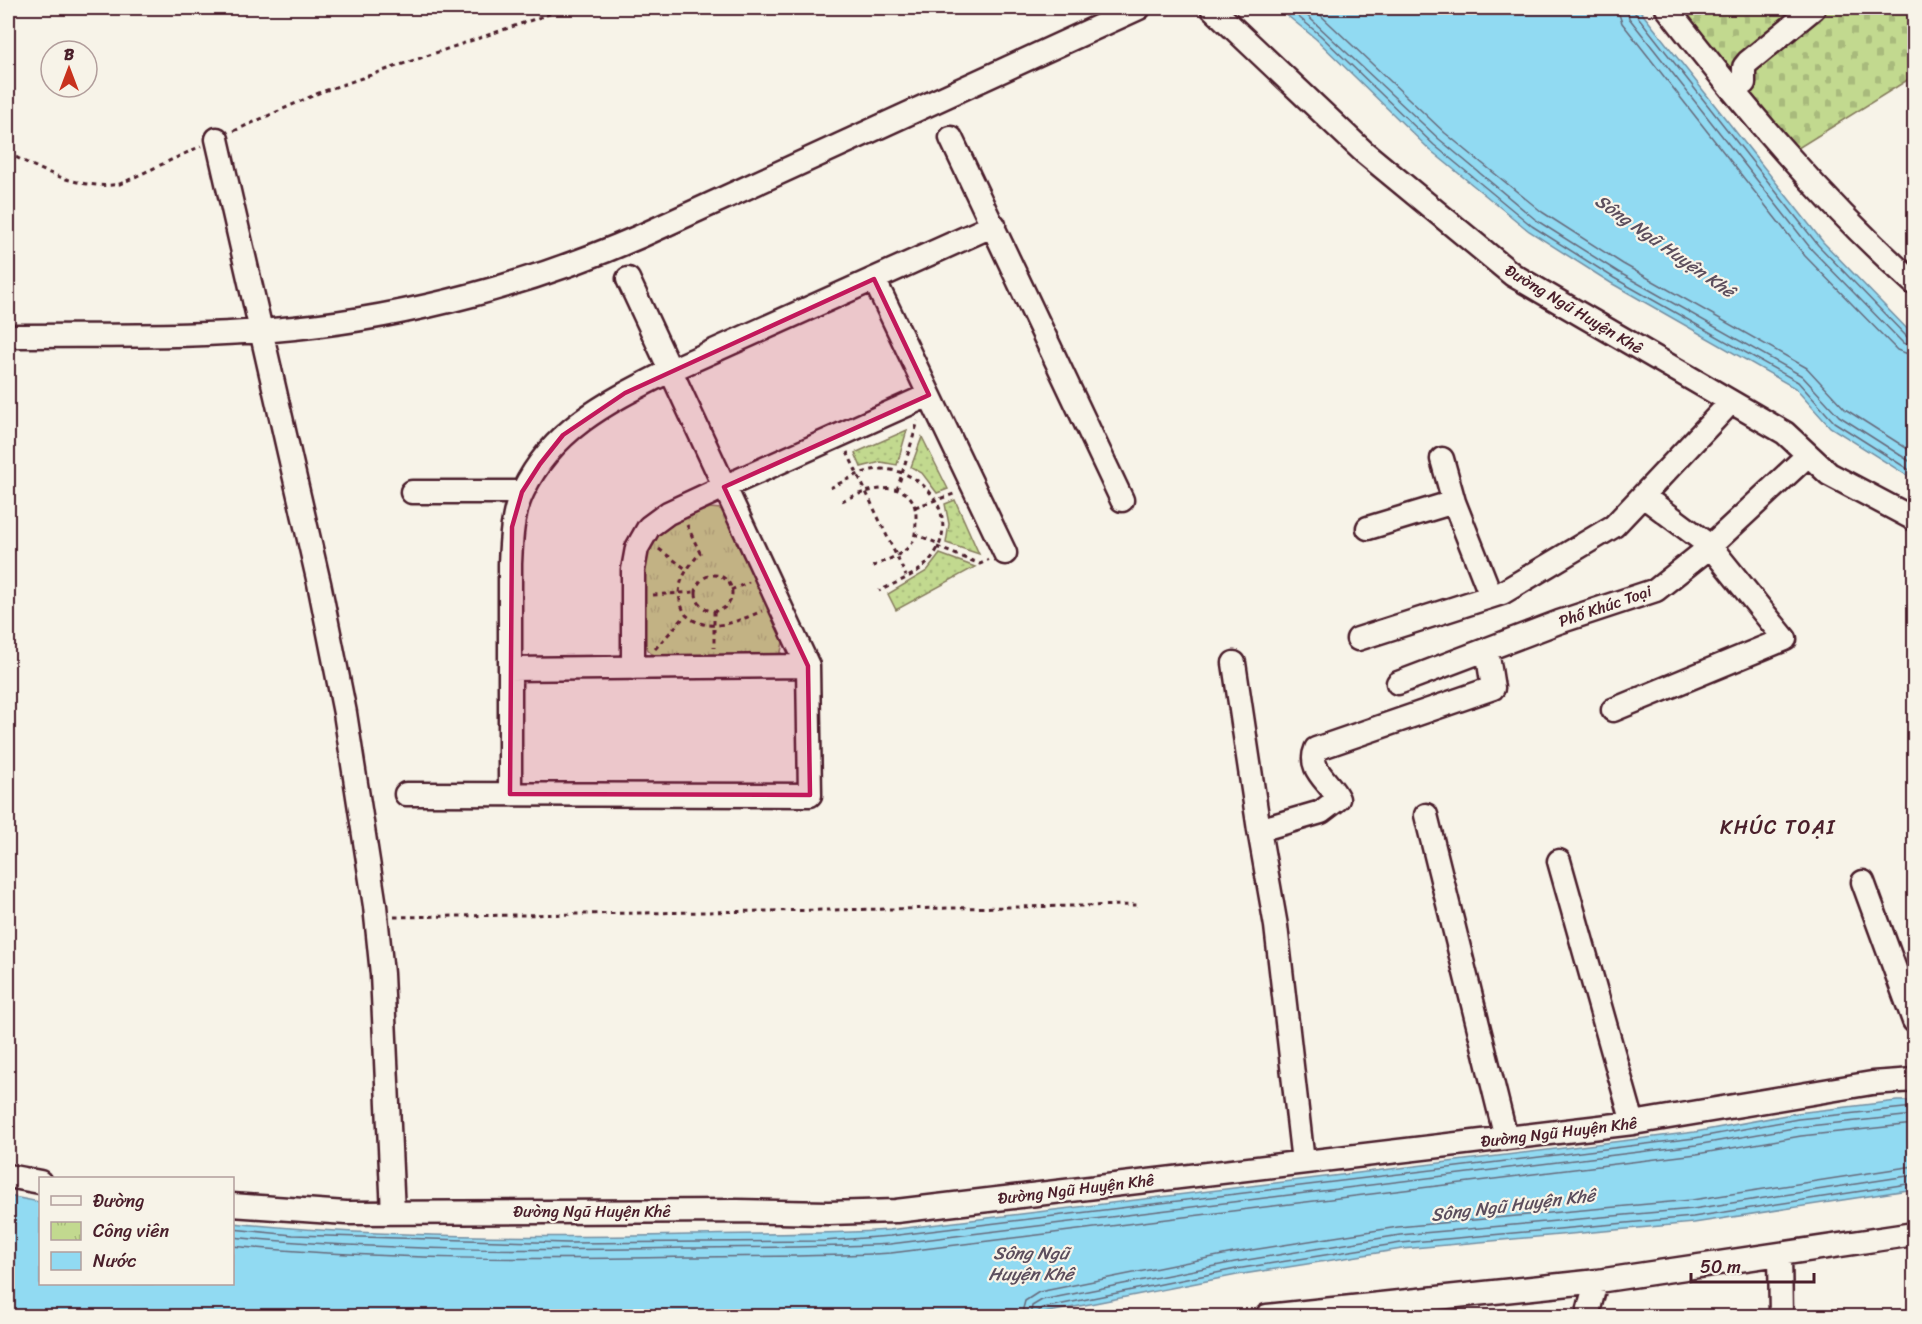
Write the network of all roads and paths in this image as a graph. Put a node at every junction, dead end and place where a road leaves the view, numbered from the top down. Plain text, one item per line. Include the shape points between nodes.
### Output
1 (567, 8) edge
2 (1139, 8) edge
3 (1212, 8) edge
4 (1667, 8) edge
5 (1814, 8) edge
6 (1744, 83) dead end
7 (951, 138) dead end
8 (217, 139) junction
9 (8, 153) edge
10 (994, 225) junction
11 (628, 279) dead end
12 (874, 279) junction
13 (1914, 283) edge
14 (260, 331) junction
15 (8, 336) edge
16 (669, 371) junction
17 (929, 395) junction
18 (1731, 402) junction
19 (918, 421) dead end
20 (847, 450) dead end
21 (1808, 454) junction
22 (1442, 459) dead end
23 (902, 472) junction
24 (858, 475) junction
25 (724, 486) junction
26 (830, 488) dead end
27 (865, 490) junction
28 (897, 490) junction
29 (412, 492) dead end
30 (522, 492) junction
31 (959, 492) dead end
32 (1643, 496) junction
33 (1122, 500) dead end
34 (842, 501) dead end
35 (936, 501) junction
36 (1454, 502) junction
37 (915, 507) junction
38 (1914, 519) edge
39 (687, 525) dead end
40 (1368, 528) dead end
41 (915, 534) junction
42 (938, 546) junction
43 (1710, 546) junction
44 (657, 547) dead end
45 (896, 554) junction
46 (998, 555) joint
47 (872, 567) dead end
48 (686, 569) junction
49 (907, 577) junction
50 (751, 581) dead end
51 (731, 590) junction
52 (879, 591) dead end
53 (695, 592) junction
54 (679, 594) junction
55 (648, 595) dead end
56 (1491, 596) junction
57 (765, 610) dead end
58 (714, 611) junction
59 (686, 615) junction
60 (714, 625) junction
61 (1358, 639) dead end
62 (654, 649) dead end
63 (1487, 650) junction
64 (714, 656) dead end
65 (1234, 663) dead end
66 (808, 666) junction
67 (633, 668) junction
68 (510, 669) junction
69 (1398, 683) dead end
70 (1613, 710) dead end
71 (406, 794) dead end
72 (510, 794) junction
73 (1426, 815) dead end
74 (1259, 830) junction
75 (1559, 861) dead end
76 (1863, 882) dead end
77 (1137, 905) dead end
78 (377, 917) junction
79 (1914, 1021) edge
80 (1914, 1080) edge
81 (1633, 1123) junction
82 (1506, 1138) junction
83 (1303, 1162) junction
84 (8, 1176) edge
85 (39, 1182) edge
86 (234, 1205) edge
87 (393, 1213) junction
88 (1914, 1234) edge
89 (1780, 1254) junction
90 (1596, 1282) junction
91 (1267, 1317) edge
92 (1587, 1317) edge
93 (1781, 1317) edge

1 - 8 path via 321,92
2 - 14 street via 606,251 459,298 354,320
3 - 18 street, Đường Ngũ Huyện Khê via 1364,152 1513,275
4 - 13 street via 1742,105 1804,176
5 - 6 street via 1748,62
7 - 10 street
8 - 9 path via 109,186 54,175
8 - 14 street
10 - 12 street
10 - 33 street
11 - 16 street
12 - 16 street
12 - 17 street
14 - 15 street
14 - 78 street via 330,631
16 - 25 street
16 - 30 street via 616,399 563,435
17 - 25 street
17 - 46 street
18 - 21 street, Đường Ngũ Huyện Khê via 1785,434
18 - 32 street
19 - 23 path
20 - 24 path
21 - 38 street, Đường Ngũ Huyện Khê via 1829,474
21 - 43 street, Phố Khúc Toại
22 - 36 street
23 - 24 path via 881,469
23 - 28 path
23 - 35 path via 920,480
24 - 26 path
24 - 27 path
25 - 66 street
25 - 67 street via 668,513 649,527 637,548 633,570
27 - 28 path
27 - 34 path
27 - 45 path
28 - 37 path via 912,500
29 - 30 street
30 - 68 street via 512,527
31 - 35 path
32 - 43 street
32 - 56 street via 1614,526
35 - 37 path
35 - 42 path via 942,526
36 - 40 street
36 - 56 street
37 - 41 path
39 - 48 path via 700,553
41 - 42 path
41 - 45 path via 912,543
42 - 46 path via 980,564
42 - 49 path via 923,567
43 - 63 street, Phố Khúc Toại via 1656,590
43 - 70 street via 1785,639
44 - 48 path
45 - 47 path
45 - 49 path
48 - 54 path
49 - 52 path
50 - 51 path
51 - 53 path via 723,577 710,575 700,581
51 - 58 path via 728,604
53 - 54 path
53 - 58 path via 702,607
54 - 55 path
54 - 59 path
56 - 61 street
57 - 60 path via 732,623
58 - 60 path
59 - 60 path
59 - 62 path
60 - 64 path
63 - 69 street, Phố Khúc Toại
63 - 74 street via 1493,688 1316,749 1312,757 1314,766 1338,799 1321,812
65 - 74 street
66 - 67 street
66 - 72 street via 810,795
67 - 68 street
68 - 72 street
71 - 72 street
73 - 82 street
74 - 83 street via 1276,926
75 - 81 street
76 - 79 street
77 - 78 path
78 - 87 street
80 - 81 street, Đường Ngũ Huyện Khê via 1872,1083
81 - 82 street, Đường Ngũ Huyện Khê
82 - 83 street, Đường Ngũ Huyện Khê
83 - 87 street, Đường Ngũ Huyện Khê via 896,1210
84 - 85 street
86 - 87 street, Đường Ngũ Huyện Khê
88 - 89 street
89 - 90 street
89 - 93 street
90 - 91 street
90 - 92 street

